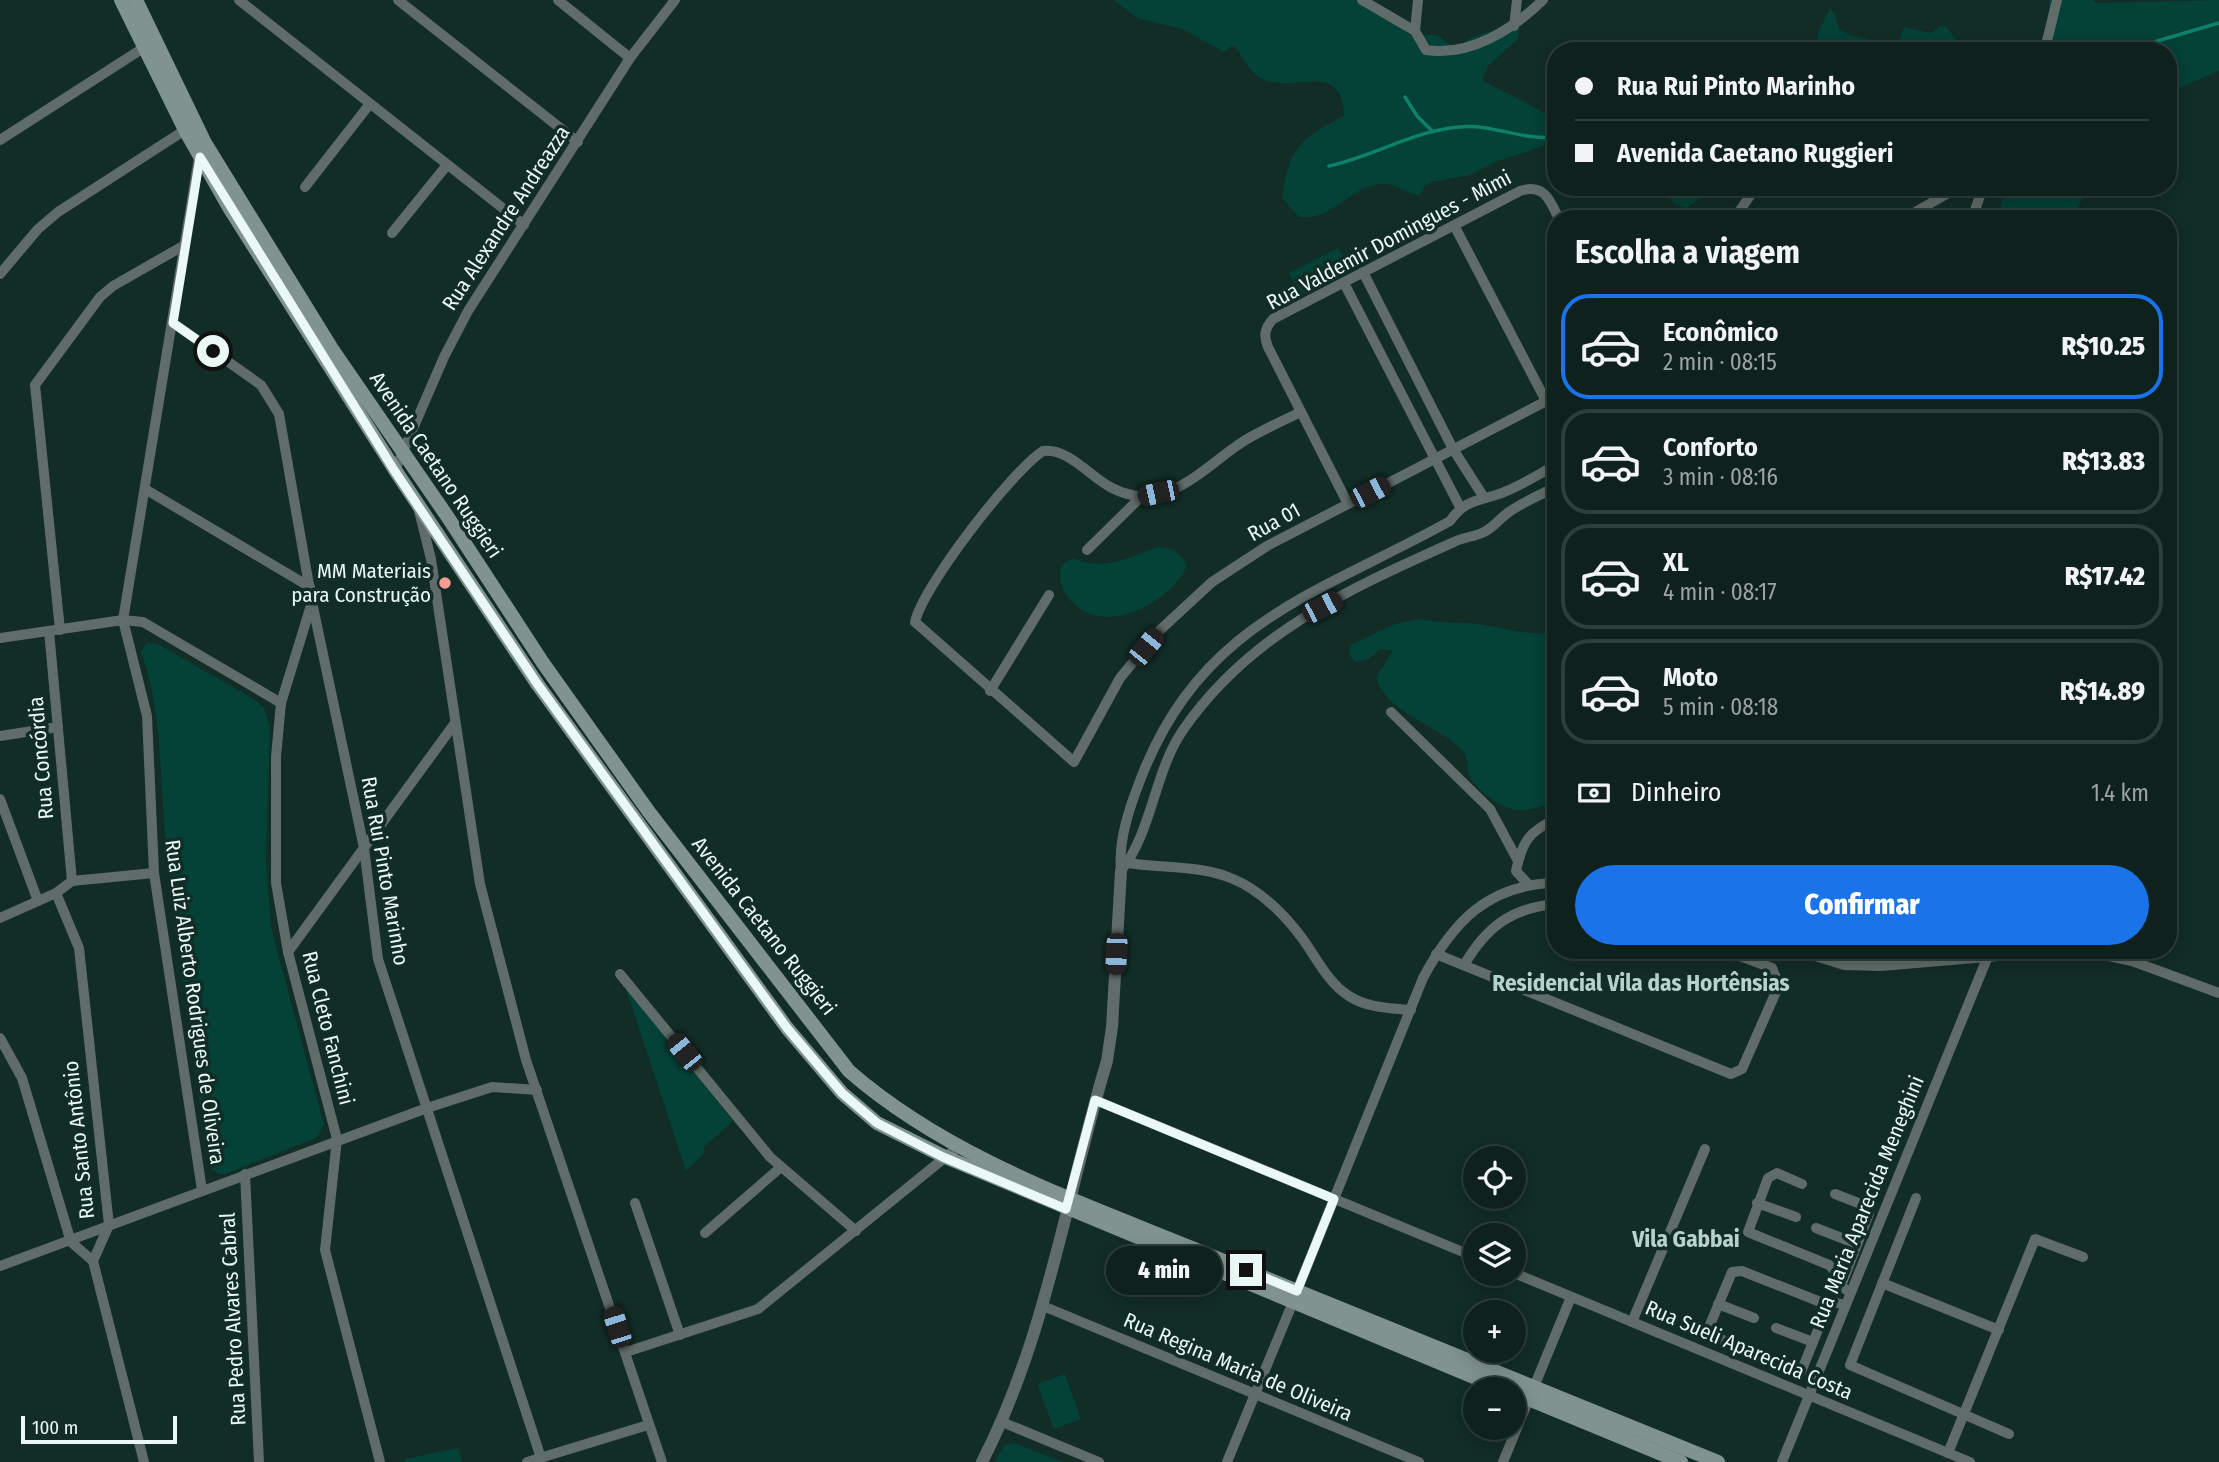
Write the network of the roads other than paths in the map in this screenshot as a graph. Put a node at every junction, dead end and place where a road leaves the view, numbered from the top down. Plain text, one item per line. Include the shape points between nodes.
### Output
1 (121, 0) edge
2 (136, 0) edge
3 (239, 0) edge
4 (398, 0) edge
5 (558, 0) edge
6 (675, 0) edge
7 (1362, 0) edge
8 (1418, 0) edge
9 (1517, 0) edge
10 (1543, 0) edge
11 (2057, 0) edge
12 (1514, 26) junction
13 (1415, 31) junction
14 (2047, 42) edge
15 (150, 43) junction
16 (631, 58) junction
17 (369, 105) junction
18 (185, 130) junction
19 (0, 140) edge
20 (578, 142) junction
21 (200, 157) junction
22 (447, 165) junction
23 (305, 187) dead end
24 (1943, 196) edge
25 (1554, 210) edge
26 (1919, 210) edge
27 (524, 225) junction
28 (1455, 227) junction
29 (393, 233) dead end
30 (183, 246) junction
31 (1363, 272) junction
32 (0, 274) edge
33 (1344, 283) junction
34 (173, 323) junction
35 (1547, 391) edge
36 (1547, 400) edge
37 (1301, 412) junction
38 (1453, 449) junction
39 (403, 456) junction
40 (1436, 458) junction
41 (394, 470) junction
42 (1547, 470) edge
43 (145, 489) junction
44 (1547, 492) edge
45 (1496, 495) junction
46 (1142, 496) junction
47 (1483, 496) junction
48 (416, 498) junction
49 (1348, 503) junction
50 (1460, 507) junction
51 (1508, 512) junction
52 (447, 516) junction
53 (1450, 521) junction
54 (437, 531) junction
55 (1458, 540) junction
56 (1087, 550) dead end
57 (430, 559) junction
58 (310, 587) junction
59 (1049, 595) dead end
60 (312, 602) junction
61 (123, 620) junction
62 (54, 630) junction
63 (0, 638) edge
64 (990, 691) junction
65 (281, 703) junction
66 (1391, 712) dead end
67 (455, 723) junction
68 (58, 727) junction
69 (0, 736) edge
70 (0, 799) edge
71 (1547, 823) edge
72 (364, 848) junction
73 (1518, 861) junction
74 (1123, 865) junction
75 (154, 873) junction
76 (72, 881) junction
77 (1527, 883) junction
78 (1547, 883) edge
79 (56, 893) junction
80 (38, 901) junction
81 (1547, 906) edge
82 (0, 918) edge
83 (288, 952) junction
84 (1436, 954) junction
85 (1748, 959) edge
86 (1825, 959) edge
87 (1962, 959) edge
88 (1987, 959) edge
89 (2123, 959) edge
90 (1464, 965) junction
91 (620, 974) dead end
92 (2219, 993) edge
93 (1411, 1010) junction
94 (0, 1038) edge
95 (537, 1090) junction
96 (1095, 1100) junction
97 (427, 1108) junction
98 (337, 1139) junction
99 (958, 1147) junction
100 (1706, 1149) dead end
101 (943, 1157) junction
102 (781, 1167) junction
103 (245, 1174) junction
104 (1801, 1184) dead end
105 (202, 1190) junction
106 (1835, 1194) dead end
107 (1916, 1198) dead end
108 (1334, 1199) junction
109 (635, 1203) dead end
110 (1068, 1203) junction
111 (1757, 1203) junction
112 (1796, 1217) dead end
113 (109, 1225) junction
114 (1816, 1228) dead end
115 (856, 1231) junction
116 (705, 1233) dead end
117 (71, 1241) junction
118 (1857, 1244) junction
119 (1463, 1252) edge
120 (2083, 1257) dead end
121 (93, 1261) junction
122 (0, 1266) edge
123 (1526, 1278) edge
124 (1882, 1283) junction
125 (1845, 1289) junction
126 (1295, 1296) junction
127 (1571, 1297) junction
128 (1718, 1304) junction
129 (1828, 1305) junction
130 (1845, 1305) junction
131 (1043, 1306) junction
132 (1754, 1318) dead end
133 (1632, 1322) junction
134 (1776, 1328) dead end
135 (1999, 1330) junction
136 (680, 1335) junction
137 (1813, 1342) junction
138 (1743, 1350) dead end
139 (626, 1352) junction
140 (1765, 1359) dead end
141 (1476, 1377) edge
142 (1526, 1393) edge
143 (1531, 1393) junction
144 (1254, 1396) junction
145 (1808, 1396) junction
146 (1964, 1415) junction
147 (1002, 1422) junction
148 (648, 1425) junction
149 (2010, 1434) dead end
150 (1948, 1453) junction
151 (541, 1458) junction
152 (144, 1462) edge
153 (259, 1462) edge
154 (380, 1462) edge
155 (527, 1462) edge
156 (662, 1462) edge
157 (982, 1462) edge
158 (1099, 1462) edge
159 (1227, 1462) edge
160 (1419, 1462) edge
161 (1503, 1462) edge
162 (1681, 1462) edge
163 (1718, 1462) edge
164 (1782, 1462) edge
165 (1970, 1462) edge

1 - 15 main road, Avenida Caetano Ruggieri
2 - 15 main road, Avenida Caetano Ruggieri
3 - 17 street
4 - 20 street
5 - 16 street
6 - 16 street, Rua Alexandre Andreazza
7 - 13 street
8 - 13 street
9 - 12 street
10 - 12 street
11 - 14 street
12 - 13 street via 1475,44 1440,52 1426,50
15 - 18 main road, Avenida Caetano Ruggieri
15 - 19 street
15 - 39 main road, Avenida Caetano Ruggieri via 249,218
16 - 20 street, Rua Alexandre Andreazza
17 - 22 street
17 - 23 street
18 - 21 main road, Avenida Caetano Ruggieri
18 - 32 street via 58,212
20 - 27 street, Rua Alexandre Andreazza
21 - 30 street, Rua Luiz Alberto Rodrigues de Oliveira
21 - 41 main road, Avenida Caetano Ruggieri
22 - 27 street
22 - 29 street
24 - 26 street
25 - 28 street, Rua Valdemir Domingues - Mimi via 1543,191 1527,188
27 - 39 street, Rua Alexandre Andreazza via 450,345
28 - 31 street, Rua Valdemir Domingues - Mimi
28 - 35 street
30 - 34 street, Rua Luiz Alberto Rodrigues de Oliveira
30 - 62 street, Rua Concórdia via 100,298 35,385
31 - 33 street, Rua Valdemir Domingues - Mimi
31 - 38 street
33 - 37 street, Rua Valdemir Domingues - Mimi via 1273,319 1265,331 1268,347
33 - 40 street
34 - 43 street, Rua Luiz Alberto Rodrigues de Oliveira
34 - 58 street, Rua Rui Pinto Marinho via 261,386 279,414
36 - 38 street, Rua 01
37 - 46 street via 1247,439 1206,472 1174,490
37 - 49 street
38 - 40 street, Rua 01
38 - 47 street
39 - 41 street, Rua Alexandre Andreazza
39 - 52 main road, Avenida Caetano Ruggieri
40 - 49 street, Rua 01
40 - 50 street
41 - 48 main road, Avenida Caetano Ruggieri
42 - 45 street
43 - 58 street
43 - 61 street, Rua Luiz Alberto Rodrigues de Oliveira
44 - 51 street
45 - 47 street
45 - 51 street
46 - 56 street
46 - 64 street via 1114,489 1052,450 1036,456 986,512 950,559 915,620
47 - 50 street
48 - 54 main road, Avenida Caetano Ruggieri
48 - 57 street
49 - 64 street, Rua 01 via 1212,582 1158,631 1120,678 1078,760 1071,762
50 - 53 street
51 - 55 street via 1484,532
52 - 54 street
52 - 99 main road, Avenida Caetano Ruggieri via 543,663 649,812 849,1071 882,1100
53 - 55 street
53 - 74 street via 1284,606 1223,651 1181,701 1149,758 1131,804
54 - 57 street
54 - 101 main road, Avenida Caetano Ruggieri via 538,685 787,1028 842,1093 877,1123
55 - 74 street via 1303,617 1255,649 1216,685 1175,745 1143,828
57 - 67 street
58 - 60 street, Rua Rui Pinto Marinho
59 - 64 street
60 - 65 street, Rua Cleto Fanchini
60 - 72 street, Rua Rui Pinto Marinho
61 - 62 street
61 - 65 street via 143,622
61 - 75 street, Rua Luiz Alberto Rodrigues de Oliveira via 147,716
62 - 63 street
62 - 68 street, Rua Concórdia
65 - 83 street, Rua Cleto Fanchini via 276,883
66 - 73 street via 1490,809
67 - 72 street
67 - 95 street via 480,884
68 - 69 street
68 - 76 street, Rua Concórdia
70 - 80 street
71 - 73 street via 1526,838
72 - 83 street
72 - 97 street, Rua Rui Pinto Marinho via 378,960
73 - 77 street via 1516,871
74 - 93 street via 1192,868 1233,879 1264,898 1348,996 1374,1007
74 - 96 street via 1112,1027
75 - 76 street
75 - 105 street, Rua Luiz Alberto Rodrigues de Oliveira
76 - 79 street
77 - 78 street
77 - 84 street via 1503,892 1466,916
79 - 80 street
79 - 113 street, Rua Santo Antônio via 79,948
80 - 82 street
81 - 90 street via 1496,924 1480,937
83 - 98 street, Rua Cleto Fanchini
84 - 90 street
84 - 93 street
85 - 90 street via 1772,968 1778,977 1777,993 1736,1074 1724,1074
86 - 87 street via 1844,965
88 - 125 street, Rua Maria Aparecida Meneghini
89 - 92 street
91 - 102 street
93 - 108 street
94 - 117 street via 22,1078
95 - 97 street via 492,1087
95 - 139 street
96 - 108 street
96 - 110 street
97 - 98 street
97 - 151 street, Rua Rui Pinto Marinho
98 - 103 street
98 - 154 street, Rua Cleto Fanchini via 325,1250
99 - 101 street
99 - 110 main road, Avenida Caetano Ruggieri
100 - 133 street
101 - 110 main road, Avenida Caetano Ruggieri
101 - 115 street
102 - 115 street
102 - 116 street
103 - 105 street
103 - 153 street, Rua Pedro Alvares Cabral
104 - 111 street via 1772,1175
105 - 113 street
106 - 118 street via 1868,1209
107 - 124 street
108 - 119 street
108 - 126 street
109 - 136 street
110 - 126 main road, Avenida Caetano Ruggieri
110 - 131 street
111 - 112 street
111 - 125 street via 1748,1232 1829,1265
113 - 117 street
113 - 121 street, Rua Santo Antônio
114 - 118 street
115 - 136 street via 758,1309
117 - 121 street
117 - 122 street
118 - 125 street
120 - 135 street via 2035,1238
121 - 152 street
123 - 127 street, Rua Sueli Aparecida Costa
124 - 135 street
124 - 146 street via 1851,1366
125 - 130 street, Rua Maria Aparecida Meneghini
126 - 141 main road, Avenida Caetano Ruggieri
126 - 143 main road, Avenida Caetano Ruggieri
126 - 144 street
127 - 133 street, Rua Sueli Aparecida Costa
127 - 143 street
128 - 129 street via 1736,1270
128 - 132 street
128 - 138 street via 1707,1332
129 - 130 street
129 - 137 street
130 - 145 street, Rua Maria Aparecida Meneghini
131 - 144 street, Rua Regina Maria de Oliveira
131 - 147 street
133 - 145 street, Rua Sueli Aparecida Costa
134 - 137 street
135 - 146 street
136 - 139 street
137 - 140 street via 1799,1373
139 - 148 street
142 - 143 main road, Avenida Caetano Ruggieri
143 - 161 street
143 - 162 main road, Avenida Caetano Ruggieri
143 - 163 main road, Avenida Caetano Ruggieri
144 - 159 street
144 - 160 street, Rua Regina Maria de Oliveira
145 - 150 street, Rua Sueli Aparecida Costa
145 - 164 street, Rua Maria Aparecida Meneghini
146 - 149 street
146 - 150 street
147 - 157 street
147 - 158 street
148 - 151 street
148 - 156 street
150 - 165 street, Rua Sueli Aparecida Costa
151 - 155 street

